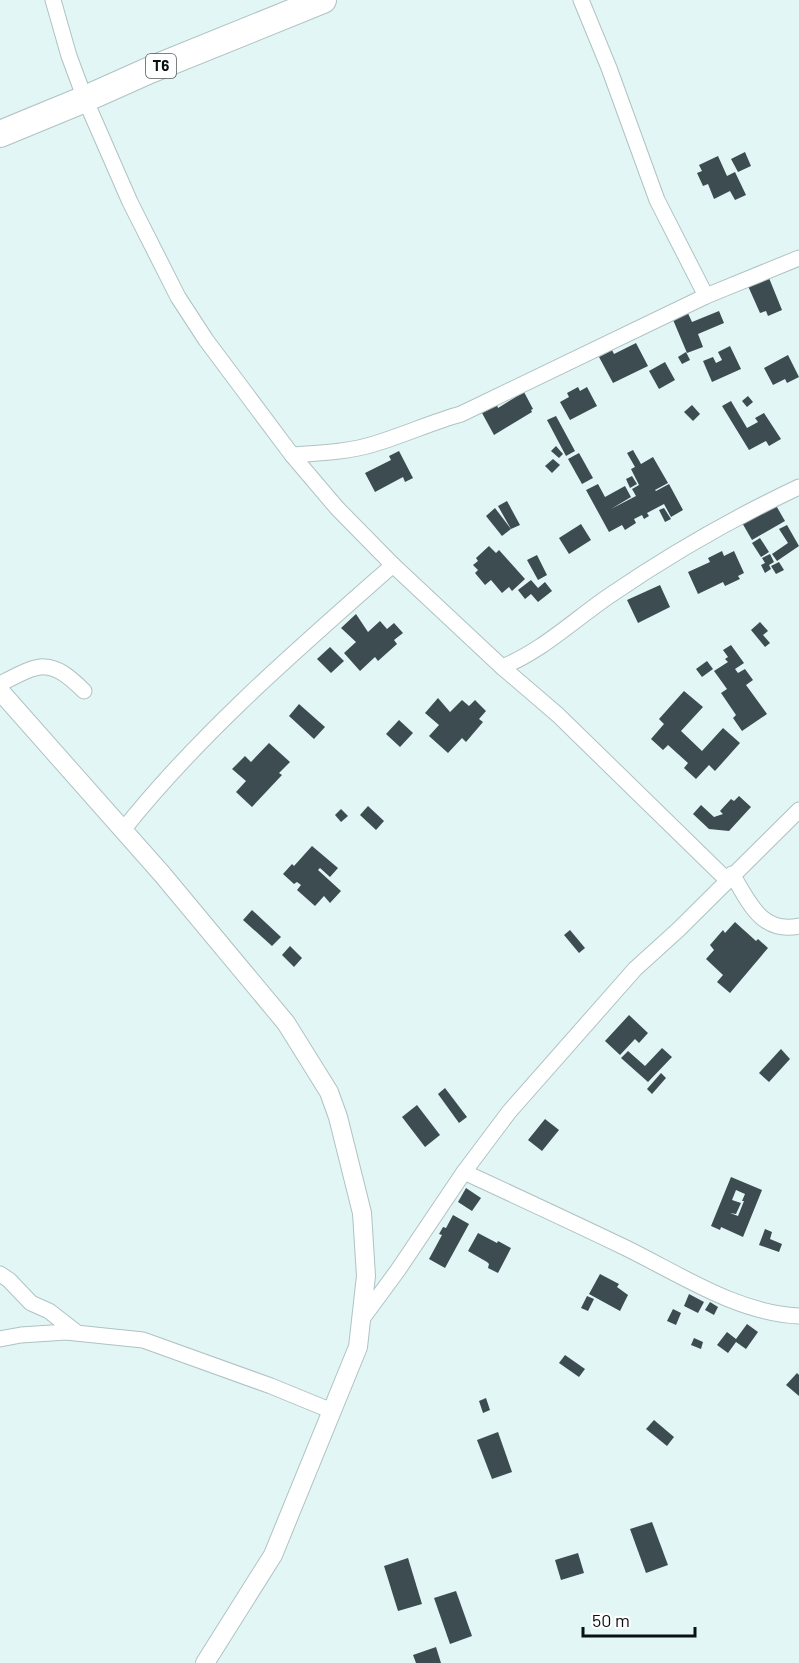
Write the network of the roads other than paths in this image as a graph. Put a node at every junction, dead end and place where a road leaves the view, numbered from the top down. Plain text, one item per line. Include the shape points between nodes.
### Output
1 (53, 0) edge
2 (323, 0) edge
3 (581, 0) edge
4 (85, 99) junction
5 (0, 134) edge
6 (799, 258) edge
7 (706, 296) junction
8 (292, 455) junction
9 (799, 487) edge
10 (393, 565) junction
11 (502, 667) junction
12 (0, 684) edge
13 (0, 691) edge
14 (84, 691) dead end
15 (799, 810) edge
16 (123, 830) junction
17 (729, 877) junction
18 (799, 926) edge
19 (464, 1172) junction
20 (0, 1274) edge
21 (799, 1316) edge
22 (362, 1319) junction
23 (76, 1332) junction
24 (0, 1339) edge
25 (332, 1411) junction
26 (205, 1663) edge

1 - 4 street
2 - 4 highway, T6
3 - 7 street via 657,200
4 - 5 highway, T6
4 - 8 street via 130,202 178,297
6 - 7 street
7 - 8 street via 461,414 373,444
8 - 10 street
9 - 11 street via 688,545 530,654
10 - 11 street
10 - 16 street via 252,691 154,791
11 - 17 street
12 - 14 street via 45,665 69,676
13 - 16 street
15 - 17 street
16 - 22 street via 286,1023 328,1092 362,1213 366,1276
17 - 18 street via 765,921 774,927
17 - 19 street via 635,969 509,1112
19 - 21 street via 732,1301 779,1315
19 - 22 street
20 - 23 street via 31,1303 49,1311
22 - 25 street via 358,1347
23 - 24 street
23 - 25 street via 143,1340
25 - 26 street via 273,1554

